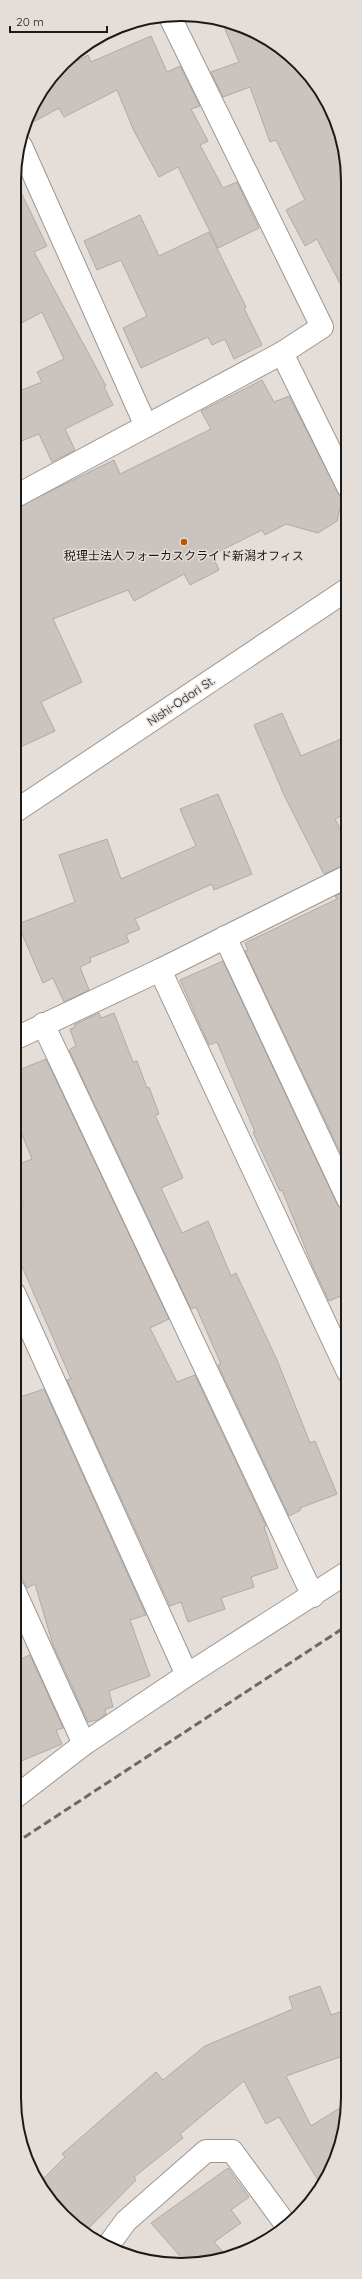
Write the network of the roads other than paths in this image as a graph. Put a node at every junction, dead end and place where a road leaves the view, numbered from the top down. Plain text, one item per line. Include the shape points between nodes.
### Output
1 (172, 21) edge
2 (24, 152) edge
3 (282, 353) junction
4 (146, 426) junction
5 (341, 473) edge
6 (21, 493) edge
7 (341, 594) edge
8 (21, 807) edge
9 (341, 879) edge
10 (225, 937) junction
11 (160, 970) junction
12 (43, 1024) junction
13 (21, 1035) edge
14 (341, 1184) edge
15 (21, 1308) edge
16 (341, 1357) edge
17 (341, 1577) edge
18 (313, 1596) junction
19 (21, 1605) edge
20 (187, 1674) junction
21 (84, 1744) junction
22 (21, 1793) edge
23 (283, 2221) edge
24 (111, 2242) edge

1 - 3 street via 322,327
2 - 4 street
3 - 4 street
3 - 5 street
4 - 6 street
7 - 8 street, Nishi-Odori St.
9 - 10 street
10 - 11 street
10 - 14 street
11 - 12 street
11 - 16 street
12 - 13 street
12 - 18 street
15 - 20 street
17 - 18 street
18 - 20 street
19 - 21 street
20 - 21 street
21 - 22 street
23 - 24 street via 232,2151 206,2151 126,2221

